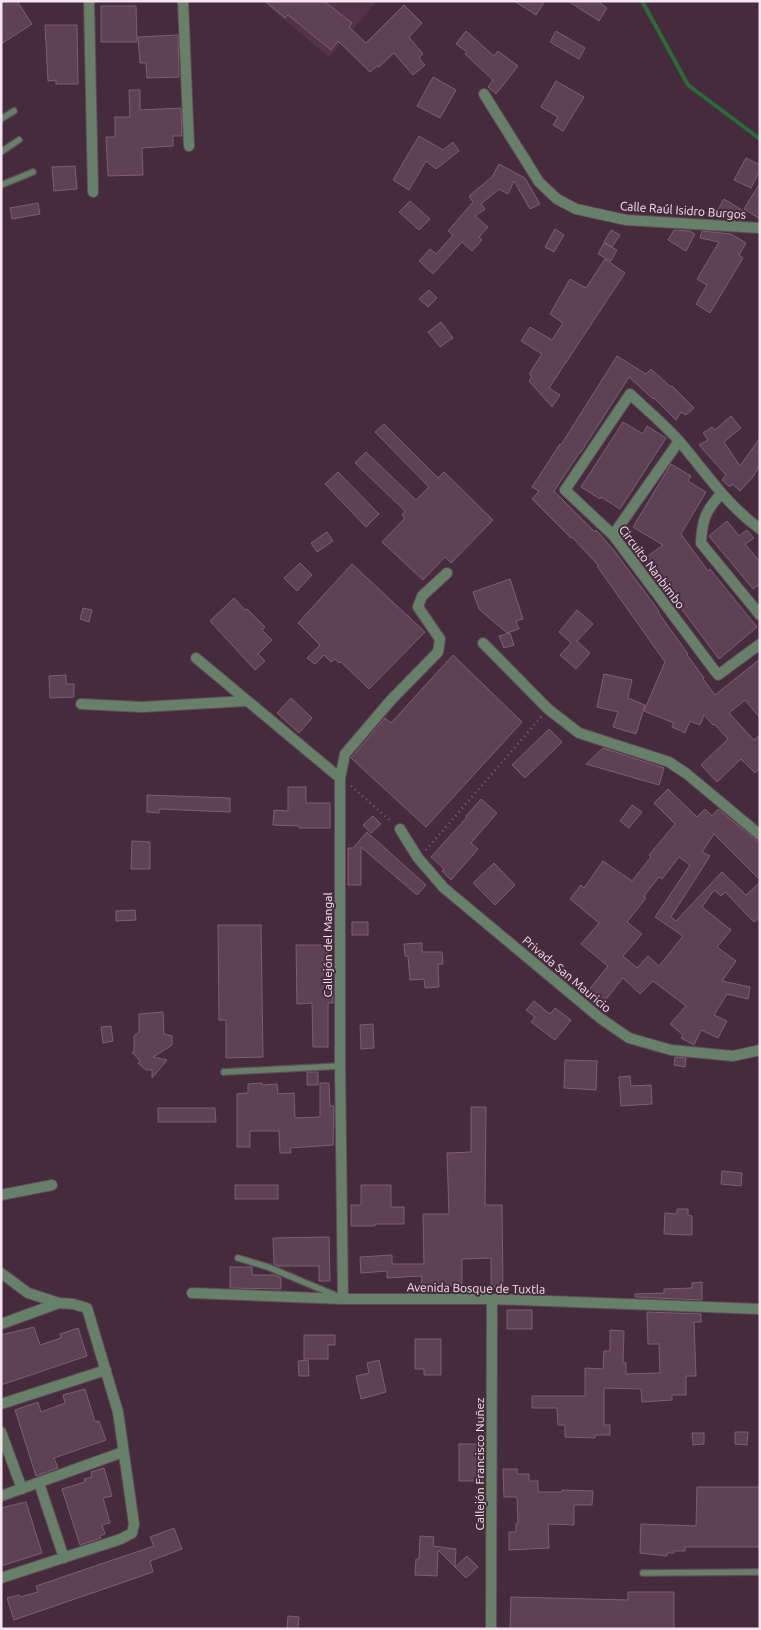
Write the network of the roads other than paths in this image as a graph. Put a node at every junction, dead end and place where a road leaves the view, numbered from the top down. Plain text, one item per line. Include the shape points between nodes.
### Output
1 (89, 1) edge
2 (183, 1) edge
3 (484, 94) dead end
4 (14, 111) dead end
5 (1, 119) edge
6 (20, 140) dead end
7 (189, 146) dead end
8 (1, 152) edge
9 (33, 172) dead end
10 (1, 185) edge
11 (93, 192) dead end
12 (760, 228) edge
13 (679, 441) junction
14 (721, 494) junction
15 (760, 529) edge
16 (613, 535) junction
17 (447, 573) dead end
18 (760, 615) edge
19 (483, 643) dead end
20 (760, 644) edge
21 (196, 658) dead end
22 (246, 701) junction
23 (81, 704) dead end
24 (340, 778) junction
25 (400, 829) road end
26 (760, 835) edge
27 (760, 1050) edge
28 (340, 1066) junction
29 (224, 1072) dead end
30 (52, 1185) dead end
31 (1, 1195) edge
32 (238, 1258) dead end
33 (1, 1272) edge
34 (192, 1293) dead end
35 (344, 1299) junction
36 (492, 1299) junction
37 (59, 1303) junction
38 (760, 1309) edge
39 (1, 1324) edge
40 (106, 1370) junction
41 (1, 1404) edge
42 (1, 1432) edge
43 (123, 1452) junction
44 (39, 1483) junction
45 (22, 1489) junction
46 (1, 1496) edge
47 (64, 1558) junction
48 (760, 1572) edge
49 (643, 1573) dead end
50 (1, 1578) edge
51 (491, 1629) edge

1 - 11 street
2 - 7 street
3 - 12 street, Calle Raúl Isidro Burgos via 539,182 557,199 576,209 626,220
4 - 5 lane
6 - 8 lane
9 - 10 lane
13 - 14 street, Circuito Nanbimbo
13 - 16 street
13 - 16 street, Circuito Nanbimbo via 630,394 565,490
14 - 15 street, Circuito Nanbimbo
14 - 18 street via 702,523 701,543
16 - 20 street, Circuito Nanbimbo via 718,675
17 - 24 street, Callejón del Mangal via 422,596 418,607 440,639 438,652 345,754
19 - 26 street via 548,709 579,733 669,762
21 - 22 street
22 - 23 street via 142,707
22 - 24 street
24 - 28 street, Callejón del Mangal
25 - 27 street, Privada San Mauricio via 418,858 444,888 600,1018 629,1038 671,1050 733,1056
28 - 29 lane
28 - 35 street, Callejón del Mangal
30 - 31 street
32 - 35 lane
33 - 37 street via 28,1293
34 - 35 street, Avenida Bosque de Tuxtla
35 - 36 street, Avenida Bosque de Tuxtla
36 - 38 street, Avenida Bosque de Tuxtla
36 - 51 street, Callejón Francisco Nuñez
37 - 39 street
37 - 40 street via 87,1308
40 - 41 street
40 - 43 street via 118,1412
42 - 45 street
43 - 44 street
43 - 47 street via 134,1524 132,1533
44 - 45 street
44 - 47 street
45 - 46 street
47 - 50 street
48 - 49 lane

